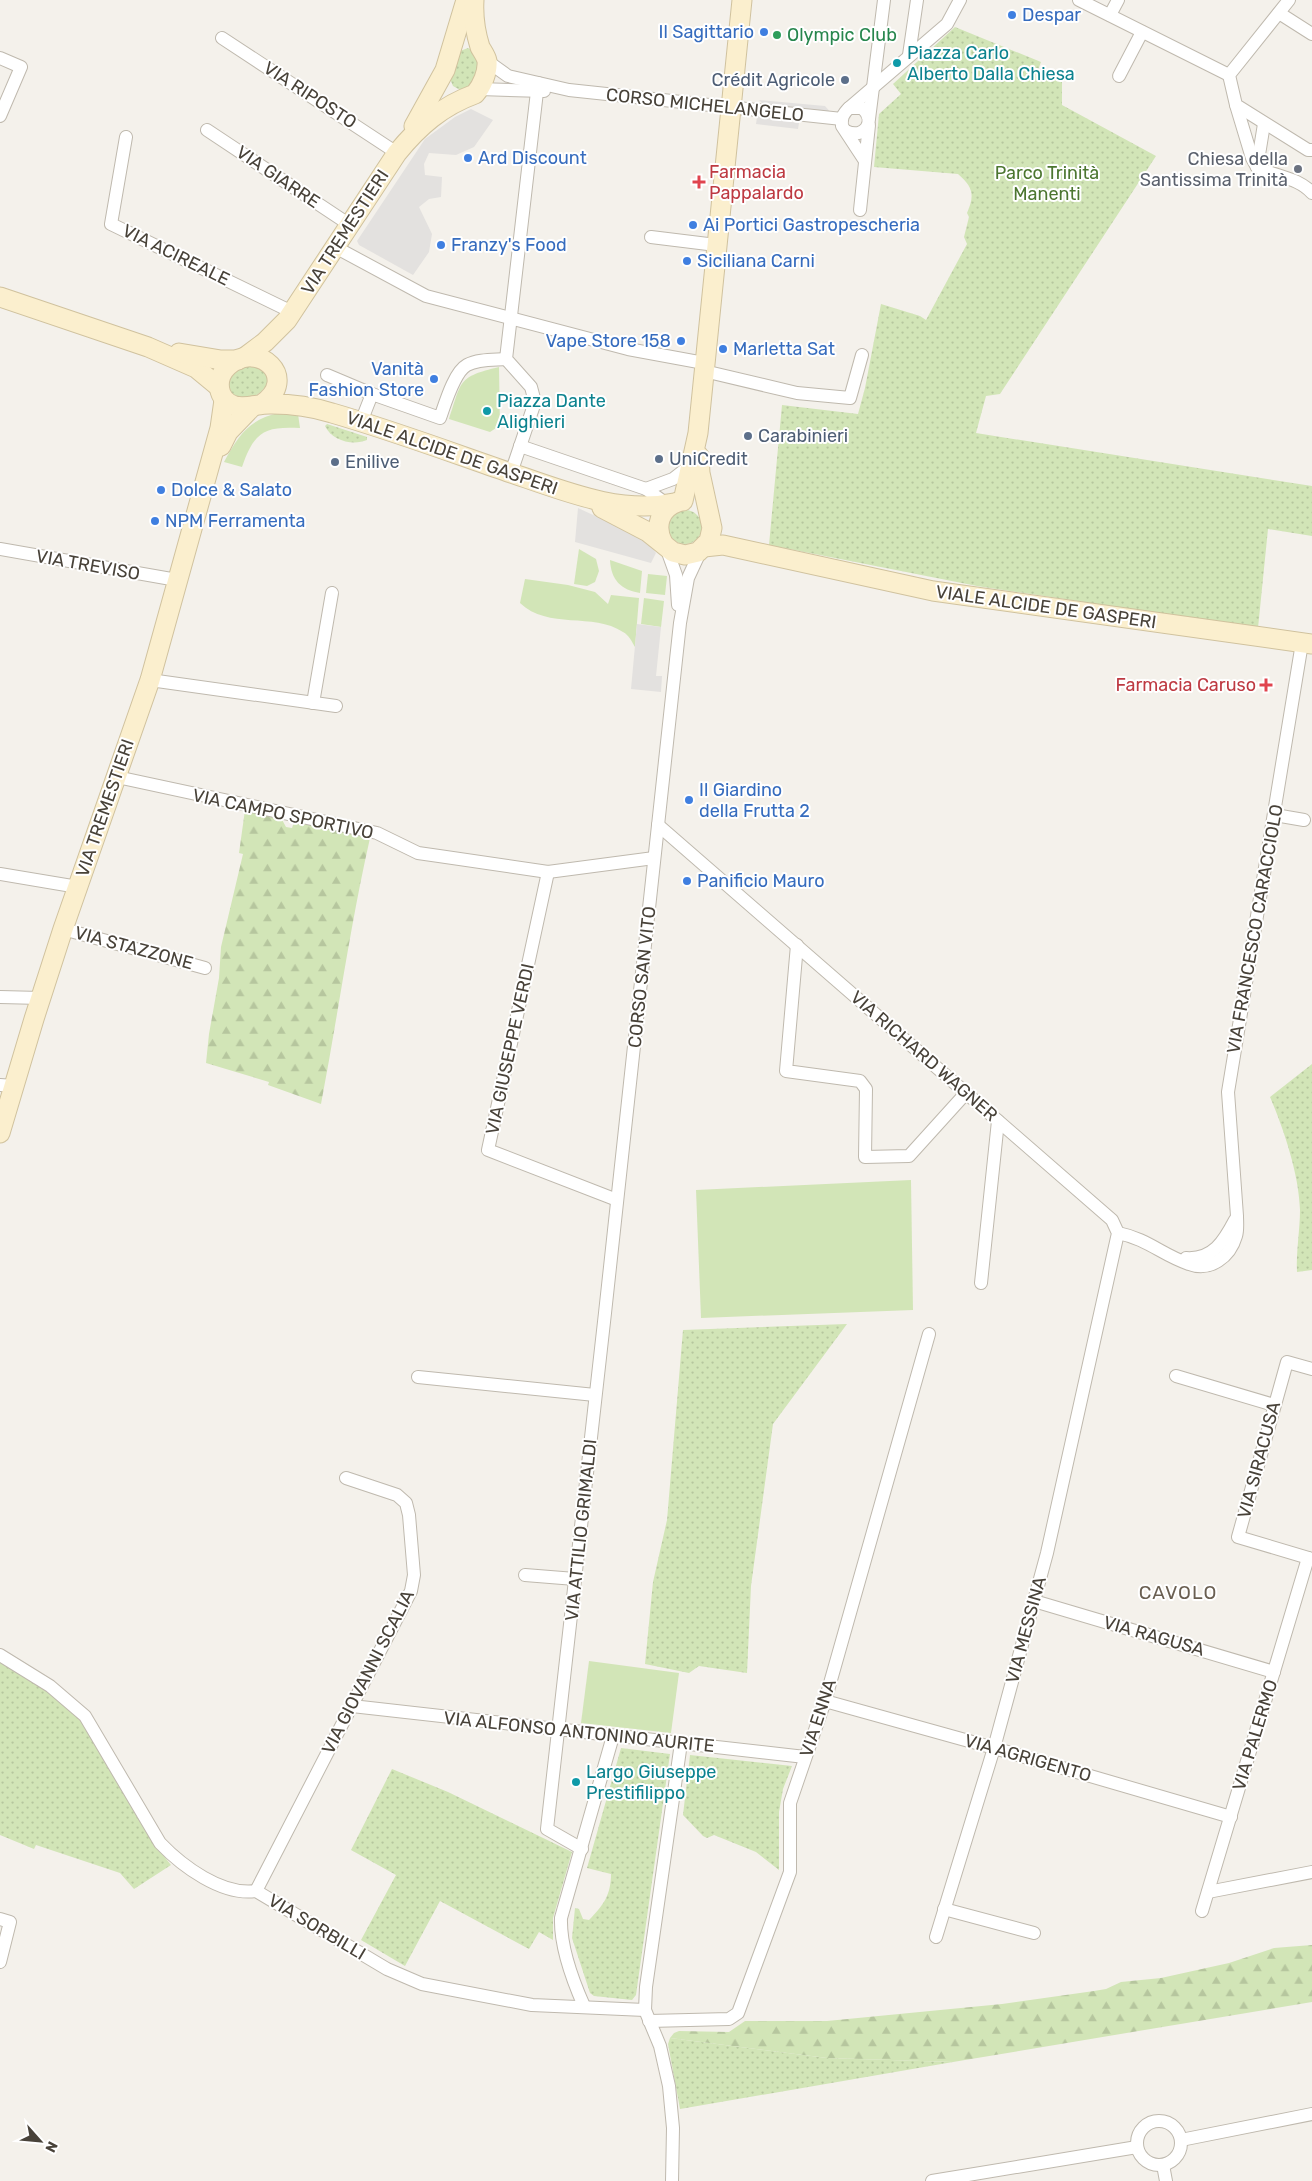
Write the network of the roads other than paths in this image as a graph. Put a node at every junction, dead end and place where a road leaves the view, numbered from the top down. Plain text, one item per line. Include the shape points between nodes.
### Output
1 (466, 0) edge
2 (474, 0) edge
3 (742, 0) edge
4 (884, 0) edge
5 (917, 0) edge
6 (960, 0) edge
7 (1079, 0) edge
8 (1118, 0) edge
9 (1289, 0) edge
10 (1278, 13) junction
11 (1110, 16) junction
12 (1142, 32) junction
13 (1312, 34) edge
14 (222, 38) dead end
15 (484, 55) junction
16 (909, 55) junction
17 (0, 58) edge
18 (447, 63) junction
19 (1229, 75) junction
20 (1119, 76) dead end
21 (875, 84) junction
22 (537, 87) junction
23 (474, 93) junction
24 (1236, 105) junction
25 (730, 108) junction
26 (849, 108) junction
27 (0, 116) edge
28 (869, 122) junction
29 (1264, 124) junction
30 (844, 125) junction
31 (207, 130) dead end
32 (126, 137) dead end
33 (400, 149) junction
34 (1312, 150) edge
35 (866, 161) junction
36 (1257, 167) junction
37 (1312, 192) edge
38 (860, 210) dead end
39 (350, 225) junction
40 (651, 237) dead end
41 (716, 246) junction
42 (335, 247) junction
43 (0, 297) edge
44 (289, 316) junction
45 (511, 317) junction
46 (148, 347) junction
47 (507, 353) junction
48 (862, 355) dead end
49 (242, 358) junction
50 (704, 367) junction
51 (276, 374) junction
52 (327, 375) dead end
53 (222, 393) junction
54 (372, 394) junction
55 (258, 405) junction
56 (331, 412) junction
57 (361, 422) junction
58 (698, 432) junction
59 (520, 446) junction
60 (691, 465) junction
61 (511, 473) junction
62 (205, 482) junction
63 (646, 489) junction
64 (574, 494) junction
65 (675, 503) junction
66 (710, 517) junction
67 (665, 545) junction
68 (0, 549) edge
69 (703, 549) junction
70 (783, 558) junction
71 (177, 580) junction
72 (332, 592) dead end
73 (680, 623) junction
74 (1307, 644) edge
75 (150, 680) junction
76 (313, 703) junction
77 (336, 706) dead end
78 (117, 777) junction
79 (1274, 815) junction
80 (1304, 820) dead end
81 (658, 825) junction
82 (654, 858) junction
83 (548, 872) junction
84 (0, 874) edge
85 (78, 887) junction
86 (63, 929) junction
87 (798, 945) junction
88 (205, 968) dead end
89 (0, 997) edge
90 (41, 998) junction
91 (7, 1086) edge
92 (966, 1093) junction
93 (998, 1121) junction
94 (0, 1133) edge
95 (618, 1200) junction
96 (1118, 1233) junction
97 (981, 1283) dead end
98 (603, 1331) joint
99 (929, 1334) dead end
100 (1312, 1368) edge
101 (1176, 1376) dead end
102 (418, 1377) dead end
103 (595, 1395) junction
104 (1274, 1405) junction
105 (346, 1478) dead end
106 (1310, 1559) edge
107 (524, 1574) dead end
108 (575, 1579) junction
109 (1034, 1601) junction
110 (0, 1655) edge
111 (1274, 1672) junction
112 (825, 1701) junction
113 (352, 1706) junction
114 (560, 1729) junction
115 (613, 1736) junction
116 (682, 1743) junction
117 (994, 1748) junction
118 (805, 1757) junction
119 (1231, 1817) junction
120 (582, 1849) junction
121 (1312, 1872) edge
122 (256, 1891) junction
123 (1208, 1892) junction
124 (944, 1909) junction
125 (1202, 1912) dead end
126 (0, 1919) edge
127 (1034, 1933) dead end
128 (936, 1937) dead end
129 (0, 1962) edge
130 (584, 2006) junction
131 (647, 2016) junction
132 (1312, 2114) edge
133 (1181, 2140) junction
134 (1137, 2147) junction
135 (1163, 2165) junction
136 (672, 2181) edge
137 (932, 2181) edge
138 (1166, 2181) edge

1 - 18 main road
2 - 15 main road via 474,24
3 - 25 main road
4 - 21 street
5 - 16 street
6 - 16 street via 947,24
7 - 11 street
8 - 11 street
9 - 10 street
10 - 13 street
10 - 19 street
11 - 12 street
12 - 19 street
12 - 20 street
14 - 33 street, VIA RIPOSTO
15 - 18 main road via 476,42 463,40
15 - 22 street via 508,76
15 - 23 main road via 485,75
16 - 21 street
17 - 27 street via 21,67
18 - 23 main road via 448,87 460,95
18 - 33 main road
19 - 24 street
21 - 26 street
21 - 28 street
22 - 23 street
22 - 25 street, CORSO MICHELANGELO
22 - 45 street
23 - 33 main road via 430,117
24 - 29 street
24 - 36 street
25 - 30 street, CORSO MICHELANGELO
25 - 41 main road
26 - 28 street via 862,108 867,112
26 - 30 street via 844,113
28 - 30 street via 865,131 859,134 852,134
28 - 35 street
29 - 34 street
29 - 36 street
30 - 35 street
31 - 39 street, VIA GIARRE
32 - 44 street, VIA ACIREALE via 111,224
33 - 39 main road, VIA TREMESTIERI
35 - 38 street
36 - 37 street via 1271,175 1302,182
39 - 42 main road, VIA TREMESTIERI
40 - 41 street
41 - 50 main road
42 - 44 main road, VIA TREMESTIERI
42 - 45 street via 426,296
43 - 46 main road
44 - 49 main road via 265,342
44 - 51 main road via 277,344
45 - 47 street
45 - 50 street
46 - 49 main road via 221,360
46 - 53 main road via 196,368
47 - 54 street via 465,366 454,381 440,418
47 - 59 street via 531,388 535,402
48 - 50 street via 850,398 797,393
49 - 51 main road via 258,357 266,361
49 - 53 main road via 222,373
50 - 58 main road
51 - 55 main road via 274,391
51 - 56 main road via 295,394
52 - 54 street
53 - 55 main road via 236,406
53 - 62 main road via 220,428
54 - 57 street
55 - 56 main road
55 - 62 main road via 228,432
56 - 57 main road, VIALE ALCIDE DE GASPERI
57 - 61 main road, VIALE ALCIDE DE GASPERI
58 - 60 main road
58 - 66 main road via 700,473
59 - 61 street
59 - 63 street
60 - 63 street via 673,479
60 - 65 main road
61 - 64 main road, VIALE ALCIDE DE GASPERI
62 - 71 main road, VIA TREMESTIERI
63 - 65 street
64 - 65 main road via 622,505 650,507
64 - 67 main road via 621,517
65 - 66 main road via 695,503
65 - 67 main road via 663,512 659,521 658,530
66 - 69 main road via 712,533
66 - 70 main road via 726,531
67 - 69 main road via 690,555
67 - 73 street via 676,575
68 - 71 street, VIA TREVISO
69 - 70 main road via 723,545
69 - 73 street via 688,578
70 - 74 main road, VIALE ALCIDE DE GASPERI via 933,591
71 - 75 main road, VIA TREMESTIERI
72 - 76 street
73 - 81 street, CORSO SAN VITO
74 - 79 street, VIA FRANCESCO CARACCIOLO
75 - 76 street
75 - 78 main road, VIA TREMESTIERI
76 - 77 street
78 - 83 street, VIA CAMPO SPORTIVO via 377,834 418,853
78 - 85 main road, VIA TREMESTIERI
79 - 80 street
79 - 96 street, VIA FRANCESCO CARACCIOLO via 1228,1092 1236,1236 1225,1256 1214,1264 1190,1265 1139,1238
81 - 82 street, CORSO SAN VITO
81 - 87 street, VIA RICHARD WAGNER
82 - 83 street, VIA CAMPO SPORTIVO
82 - 95 street, CORSO SAN VITO
83 - 95 street, VIA GIUSEPPE VERDI via 488,1150
84 - 85 street
85 - 86 main road, VIA TREMESTIERI
86 - 88 street, VIA STAZZONE
86 - 90 main road, VIA TREMESTIERI
87 - 92 street, VIA RICHARD WAGNER
87 - 92 street via 786,1072 860,1081 866,1089 865,1157 909,1156
89 - 90 street
90 - 91 main road, VIA TREMESTIERI
91 - 94 main road, VIA TREMESTIERI
92 - 93 street, VIA RICHARD WAGNER
93 - 96 street, VIA RICHARD WAGNER via 1112,1220
93 - 97 street
95 - 98 street, CORSO SAN VITO
96 - 109 street, VIA MESSINA
98 - 103 street, VIA ATTILIO GRIMALDI
99 - 112 street, VIA ENNA
100 - 104 street, VIA SIRACUSA via 1287,1362
101 - 104 street
102 - 103 street
103 - 108 street, VIA ATTILIO GRIMALDI
104 - 106 street, VIA SIRACUSA via 1238,1537
105 - 113 street, VIA GIOVANNI SCALIA via 397,1495 406,1503 414,1575 406,1604
106 - 111 street, VIA PALERMO
107 - 108 street
108 - 114 street, VIA ATTILIO GRIMALDI
109 - 111 street, VIA RAGUSA
109 - 117 street, VIA MESSINA
110 - 122 street, VIA SORBILLI via 50,1686 85,1716 160,1843 176,1859 219,1884 242,1893
111 - 119 street, VIA PALERMO
112 - 117 street, VIA AGRIGENTO
112 - 118 street, VIA ENNA
113 - 114 street, VIA ALFONSO ANTONINO AURITE
113 - 122 street, VIA GIOVANNI SCALIA
114 - 115 street, VIA ALFONSO ANTONINO AURITE
114 - 120 street, VIA ATTILIO GRIMALDI via 546,1829
115 - 116 street, VIA ALFONSO ANTONINO AURITE
115 - 120 street
116 - 118 street, VIA ALFONSO ANTONINO AURITE
116 - 131 street via 646,1987
117 - 119 street, VIA AGRIGENTO
117 - 124 street, VIA MESSINA
118 - 131 street, VIA ENNA via 790,1803 790,1872 738,2013 729,2019
119 - 123 street, VIA PALERMO
120 - 130 street via 561,1918 561,1931
121 - 123 street
122 - 130 street, VIA SORBILLI via 387,1968 422,1984 532,2005
123 - 125 street, VIA PALERMO
124 - 127 street
124 - 128 street, VIA MESSINA
126 - 129 street via 10,1922
130 - 131 street, VIA SORBILLI
131 - 136 street via 660,2046 669,2086 673,2128
132 - 133 street
133 - 134 street via 1175,2127 1156,2121 1143,2128
133 - 135 street via 1177,2156
134 - 135 street via 1146,2161
134 - 137 street
135 - 138 street

